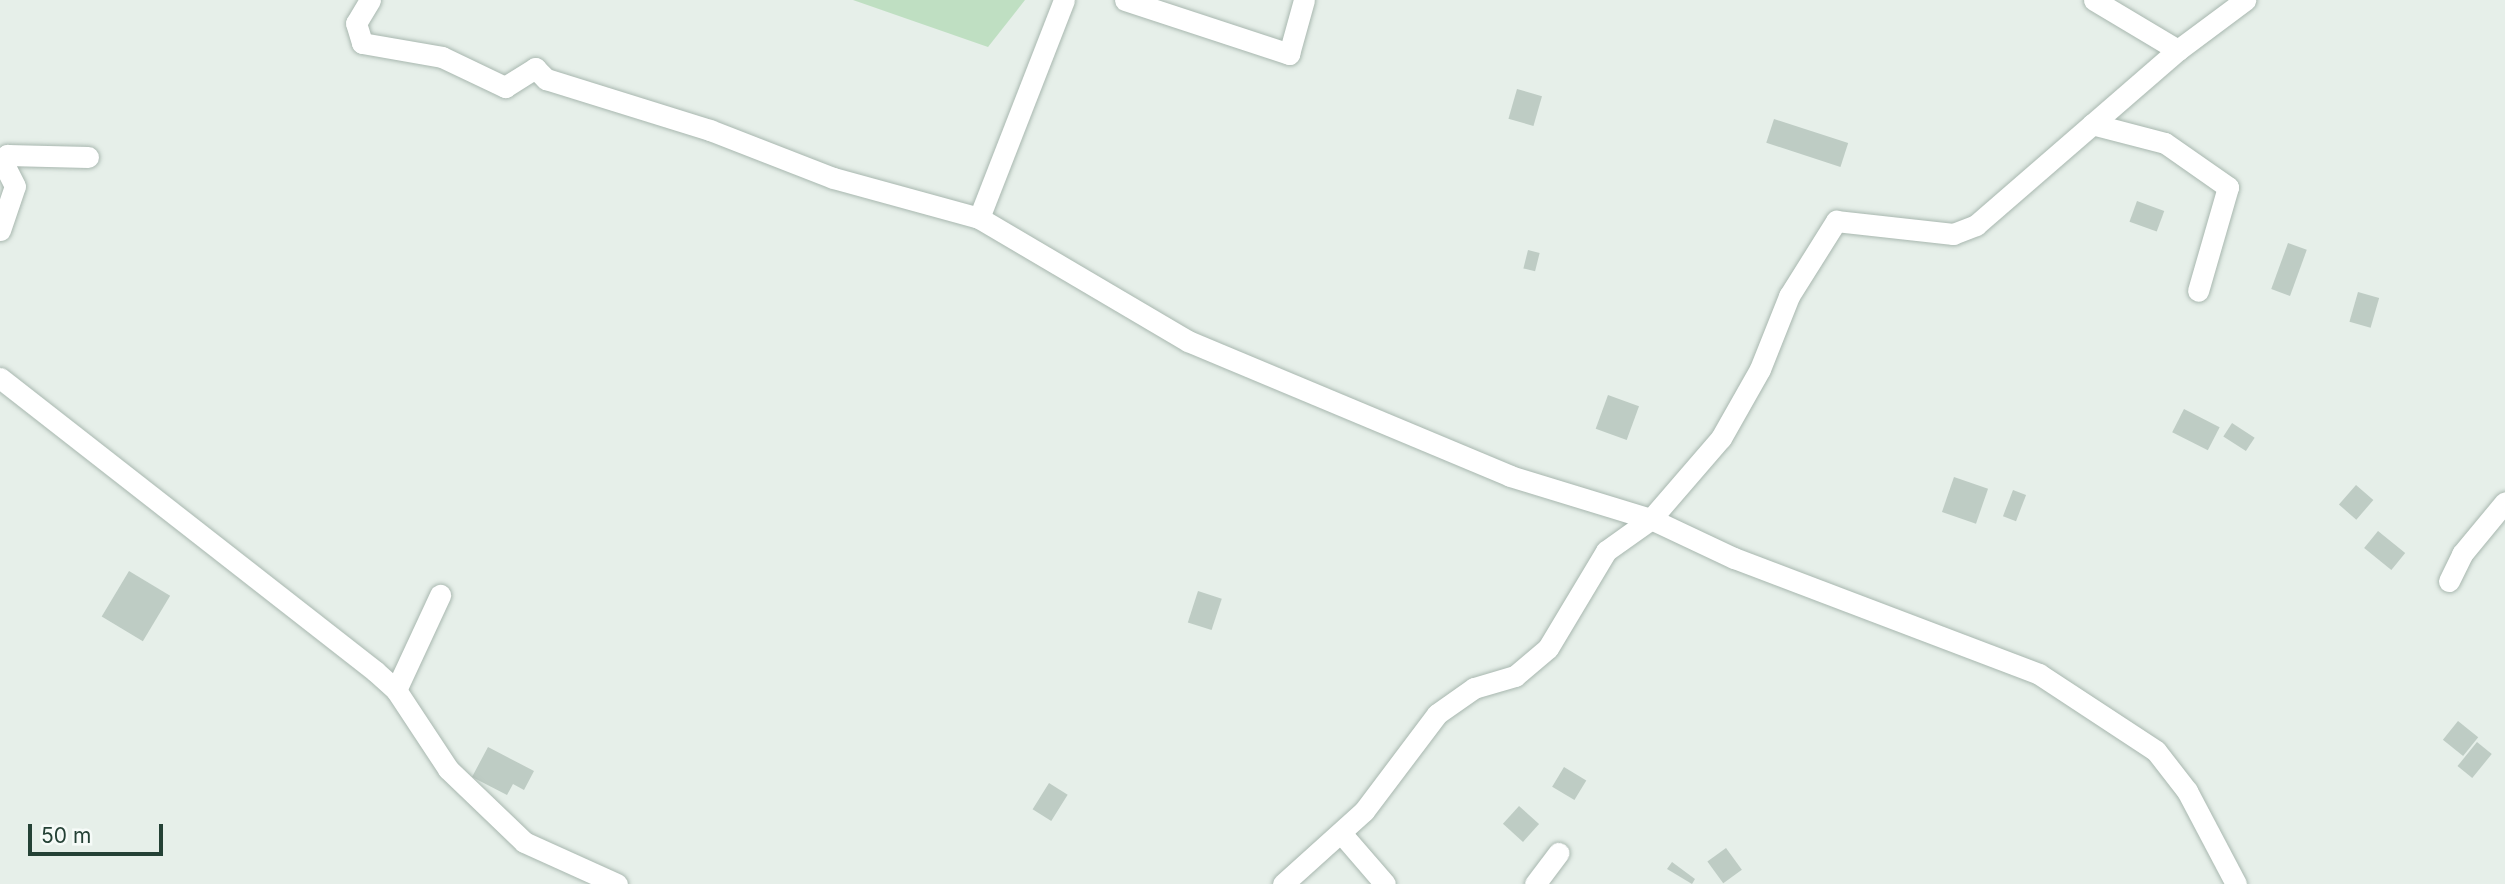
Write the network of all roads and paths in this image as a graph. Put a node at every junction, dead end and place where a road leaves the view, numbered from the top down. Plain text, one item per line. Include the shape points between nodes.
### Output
1 (370, 0) edge
2 (1064, 0) edge
3 (1125, 0) edge
4 (1304, 0) edge
5 (2094, 0) edge
6 (2245, 0) edge
7 (2178, 50) junction
8 (2092, 124) junction
9 (88, 157) dead end
10 (979, 218) junction
11 (0, 230) edge
12 (2198, 291) dead end
13 (0, 378) edge
14 (2505, 502) edge
15 (1651, 519) junction
16 (2449, 581) dead end
17 (440, 595) dead end
18 (397, 690) junction
19 (1341, 833) junction
20 (1558, 853) dead end
21 (617, 884) edge
22 (1283, 884) edge
23 (1385, 884) edge
24 (1535, 884) edge
25 (2236, 884) edge

1 - 10 street via 356,23 362,43 442,57 505,87 535,68 546,79 710,130 833,178
2 - 10 street
3 - 4 street via 1289,54
5 - 7 street
6 - 7 street
7 - 8 street
8 - 12 street via 2165,143 2228,187
8 - 15 street via 1996,210 1953,234 1836,221 1789,296 1760,369 1721,438
9 - 11 street via 7,155 2,161 15,186
10 - 15 street via 1188,341 1510,476
13 - 18 street
14 - 16 street via 2462,554
15 - 19 street via 1606,551 1548,648 1515,676 1474,688 1437,714
15 - 25 street via 1734,558 2039,674 2101,709 2156,751 2172,771
17 - 18 street
18 - 21 street via 448,769 498,819 552,859
19 - 22 street
19 - 23 street
20 - 24 street

